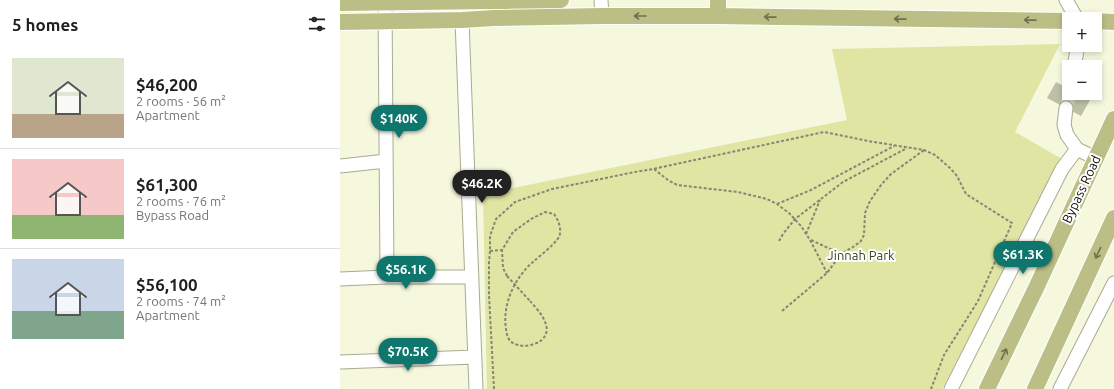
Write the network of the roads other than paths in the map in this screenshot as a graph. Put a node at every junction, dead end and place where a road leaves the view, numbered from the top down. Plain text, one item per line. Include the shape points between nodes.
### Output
1 (561, 0) edge
2 (602, 0) edge
3 (718, 0) edge
4 (1066, 0) edge
5 (385, 1) edge
6 (494, 1) edge
7 (340, 3) edge
8 (1072, 12) edge
9 (602, 16) junction
10 (718, 16) junction
11 (494, 18) junction
12 (462, 20) junction
13 (385, 21) junction
14 (1062, 21) edge
15 (1102, 21) edge
16 (340, 22) edge
17 (1114, 22) edge
18 (1066, 108) tunnel mouth
19 (1114, 119) edge
20 (1077, 149) junction
21 (1095, 158) junction
22 (386, 161) junction
23 (340, 166) edge
24 (1114, 218) edge
25 (387, 277) junction
26 (472, 277) junction
27 (340, 279) edge
28 (1114, 283) edge
29 (475, 357) junction
30 (340, 362) edge
31 (476, 389) edge
32 (951, 389) edge
33 (987, 389) edge
34 (1035, 389) edge
35 (1060, 389) edge

1 - 6 main road
2 - 9 street
3 - 10 main road
4 - 8 street
5 - 6 main road
5 - 7 main road
5 - 13 street
6 - 11 street
10 -> 9 main road
9 - 11 main road
14 -> 10 main road
11 - 12 main road
12 - 13 main road
12 - 26 street
13 - 16 main road
13 - 22 street
15 - 17 main road
18 - 20 street via 1064,125 1067,135
19 - 21 main road, Bypass Road
20 - 21 street
20 - 32 street via 1062,169
33 -> 21 main road, Bypass Road
22 - 23 street
22 - 25 street
24 -> 34 main road
25 - 26 street
25 - 27 street
26 - 29 street
28 - 35 street
29 - 30 street
29 - 31 street

